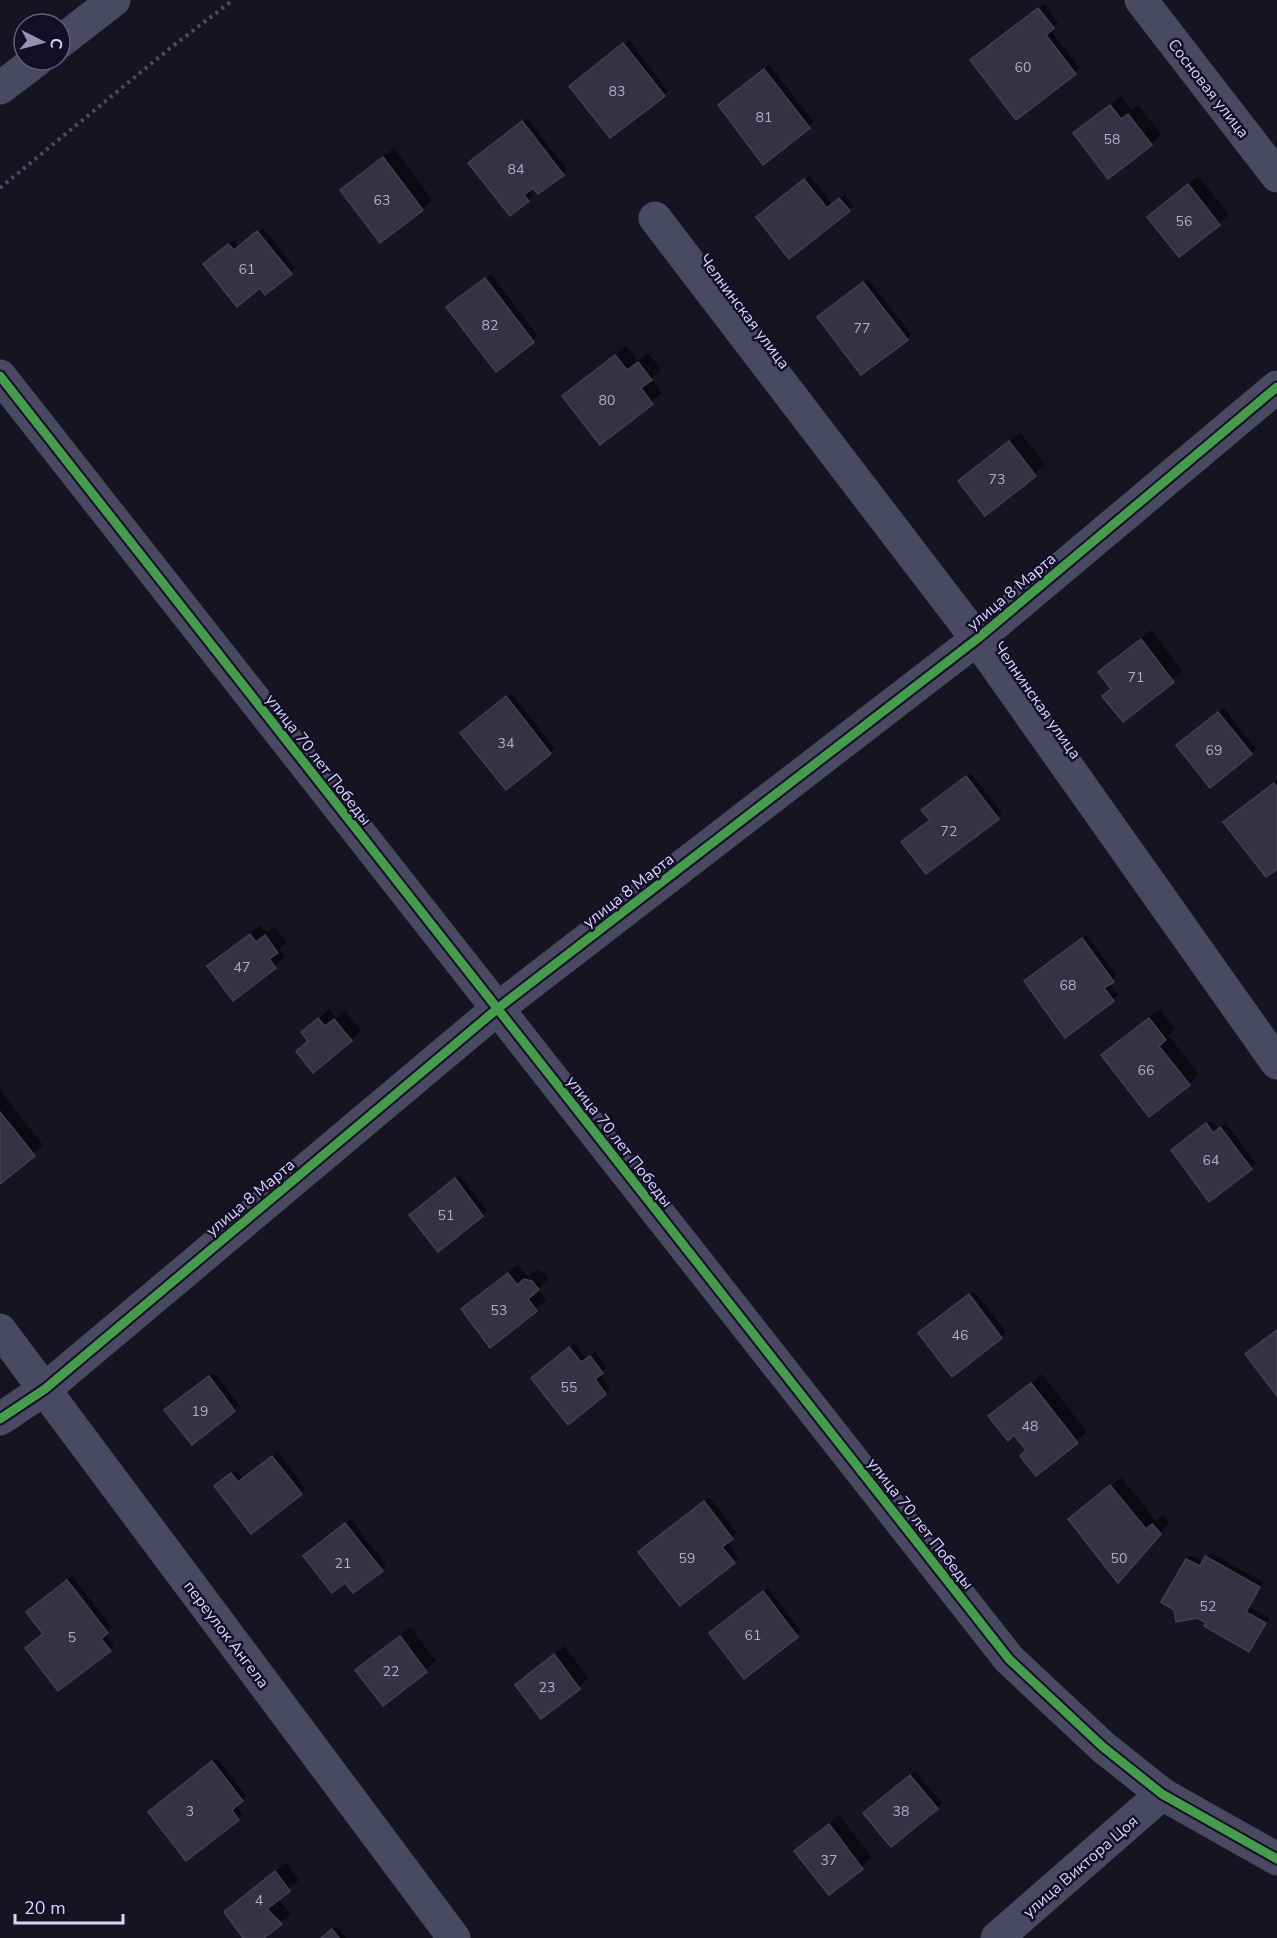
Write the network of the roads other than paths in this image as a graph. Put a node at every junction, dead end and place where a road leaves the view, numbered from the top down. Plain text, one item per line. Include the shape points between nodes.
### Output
1 (114, 0) edge
2 (1141, 0) edge
3 (72, 33) edge
4 (21, 72) edge
5 (0, 88) edge
6 (1277, 176) edge
7 (655, 218) dead end
8 (0, 376) edge
9 (1277, 387) edge
10 (977, 639) junction
11 (497, 1009) junction
12 (1277, 1063) edge
13 (0, 1330) edge
14 (45, 1389) junction
15 (0, 1419) edge
16 (1162, 1794) junction
17 (1277, 1859) edge
18 (454, 1938) edge
19 (997, 1938) edge

1 - 3 street
2 - 6 street, Сосновая улица
4 - 5 street
7 - 10 street, Челнинская улица
8 - 11 street, улица 70 лет Победы
9 - 10 street, улица 8 Марта
10 - 11 street, улица 8 Марта
10 - 12 street, Челнинская улица
11 - 14 street, улица 8 Марта
11 - 16 street, улица 70 лет Победы via 1009,1659 1103,1747
13 - 14 street, переулок Ангела
14 - 15 street, улица 8 Марта
14 - 18 street, переулок Ангела
16 - 17 street, улица 70 лет Победы
16 - 19 street, улица Виктора Цоя

